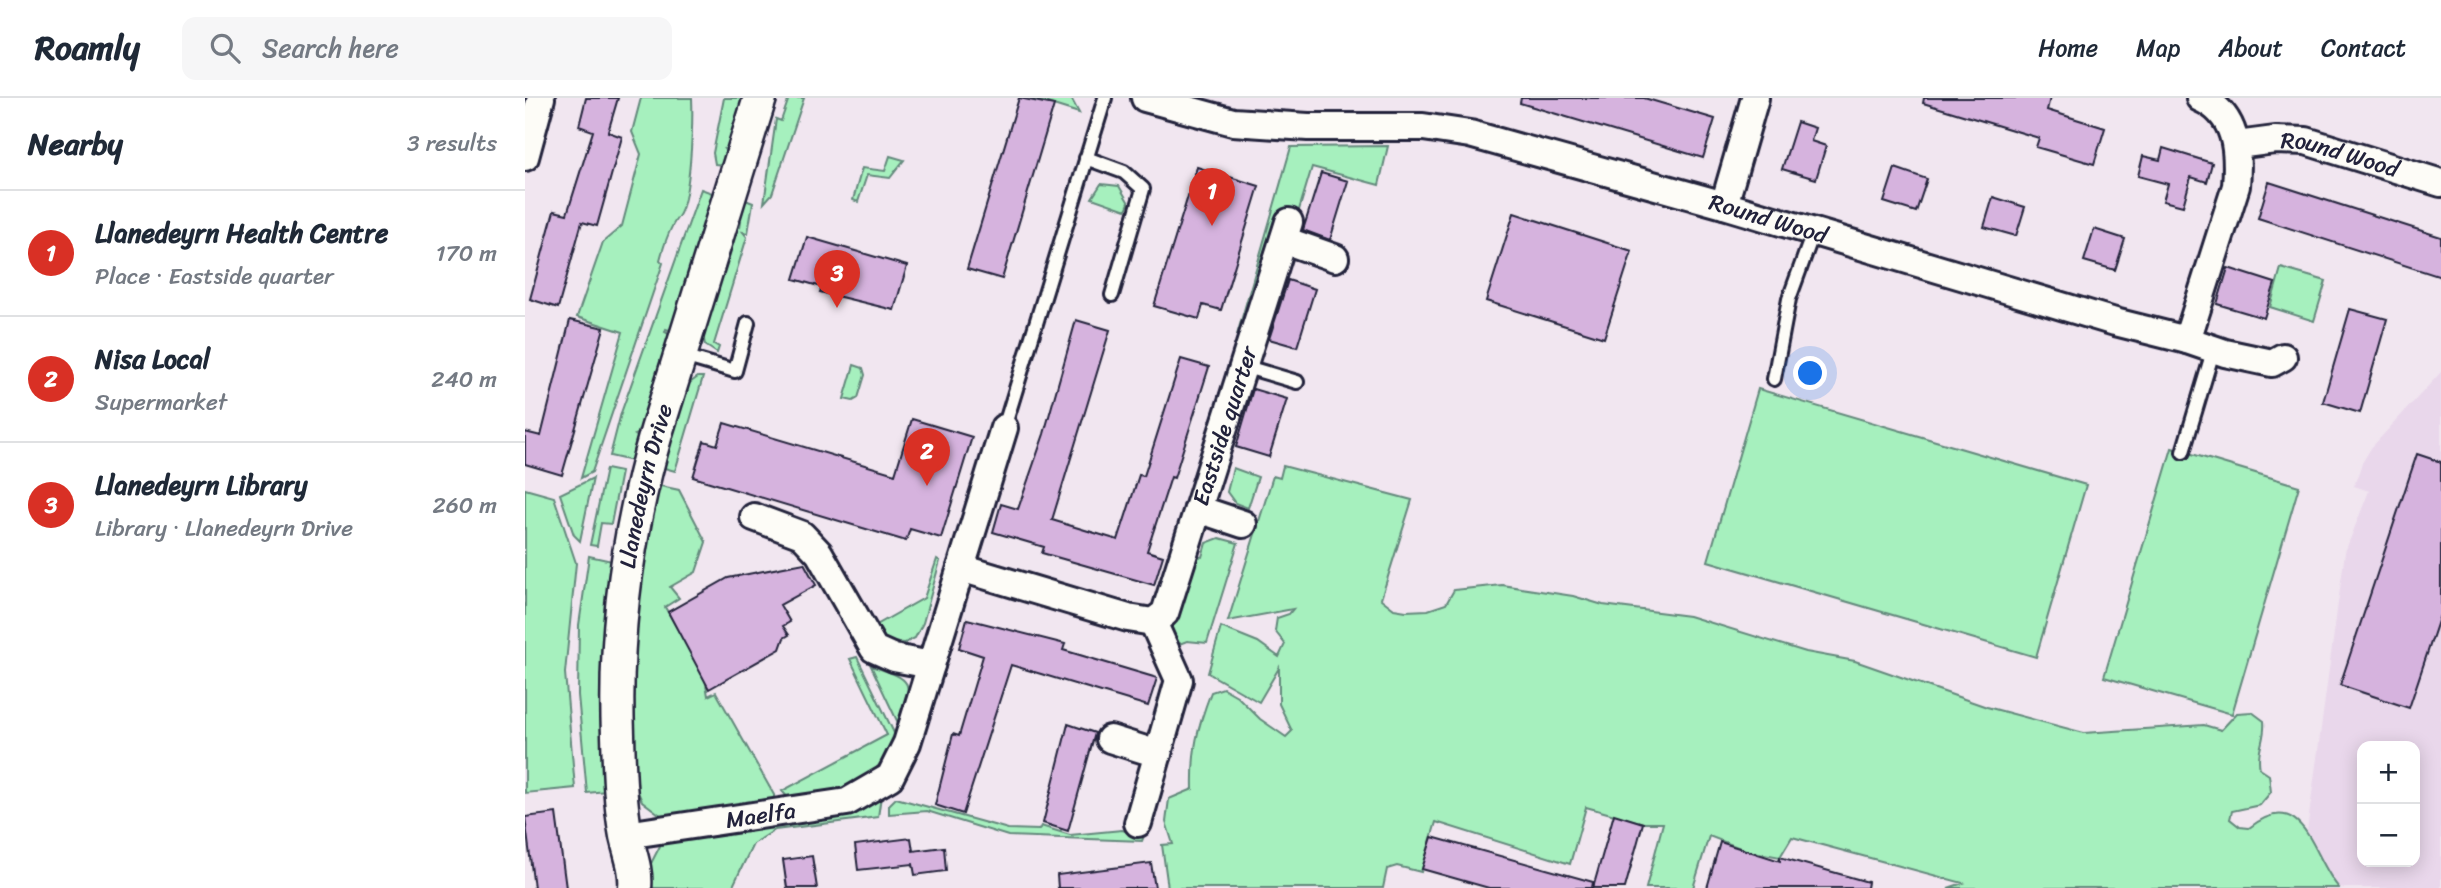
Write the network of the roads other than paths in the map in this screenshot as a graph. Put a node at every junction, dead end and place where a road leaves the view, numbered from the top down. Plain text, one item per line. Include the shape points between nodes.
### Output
1 (541, 98) edge
2 (760, 98) edge
3 (1105, 98) edge
4 (1145, 98) edge
5 (1755, 98) edge
6 (2200, 98) edge
7 (2237, 145) junction
8 (525, 157) edge
9 (1086, 158) junction
10 (2441, 183) edge
11 (1724, 205) junction
12 (1813, 233) junction
13 (1335, 258) dead end
14 (1112, 295) dead end
15 (748, 323) dead end
16 (2187, 340) junction
17 (2215, 347) junction
18 (680, 355) junction
19 (2283, 357) dead end
20 (1243, 366) junction
21 (1774, 379) dead end
22 (1297, 382) dead end
23 (1004, 428) joint
24 (2183, 452) dead end
25 (1198, 509) junction
26 (754, 517) dead end
27 (1243, 524) dead end
28 (961, 568) junction
29 (1153, 622) junction
30 (931, 665) junction
31 (1110, 739) dead end
32 (1158, 754) junction
33 (1138, 823) dead end
34 (626, 835) junction
35 (635, 888) edge

1 - 8 street
2 - 18 street, Llanedeyrn Drive
3 - 9 lane
4 - 11 street, Round Wood via 1233,122 1446,130
5 - 11 street
6 - 7 street via 2220,112 2234,130
7 - 10 street, Round Wood via 2306,141
7 - 16 street via 2236,186
9 - 14 lane via 1124,172 1143,189
9 - 23 lane
11 - 12 street, Round Wood
12 - 16 street, Round Wood
12 - 21 lane via 1789,299
13 - 20 street, Eastside quarter via 1286,231
15 - 18 lane via 735,371
16 - 17 street, Round Wood
17 - 19 street, Round Wood via 2272,363
17 - 24 lane
18 - 34 street, Llanedeyrn Drive via 645,473 622,601 617,682
20 - 22 lane
20 - 25 street, Eastside quarter
23 - 28 street
25 - 27 street
25 - 29 street, Eastside quarter via 1165,613
26 - 30 street via 801,535 819,553 874,649
28 - 29 street
28 - 30 street
29 - 32 street via 1179,680
30 - 34 street, Maelfa via 907,743 890,777 869,792 847,802
31 - 32 street
32 - 33 street
34 - 35 street, Llanedeyrn Drive

